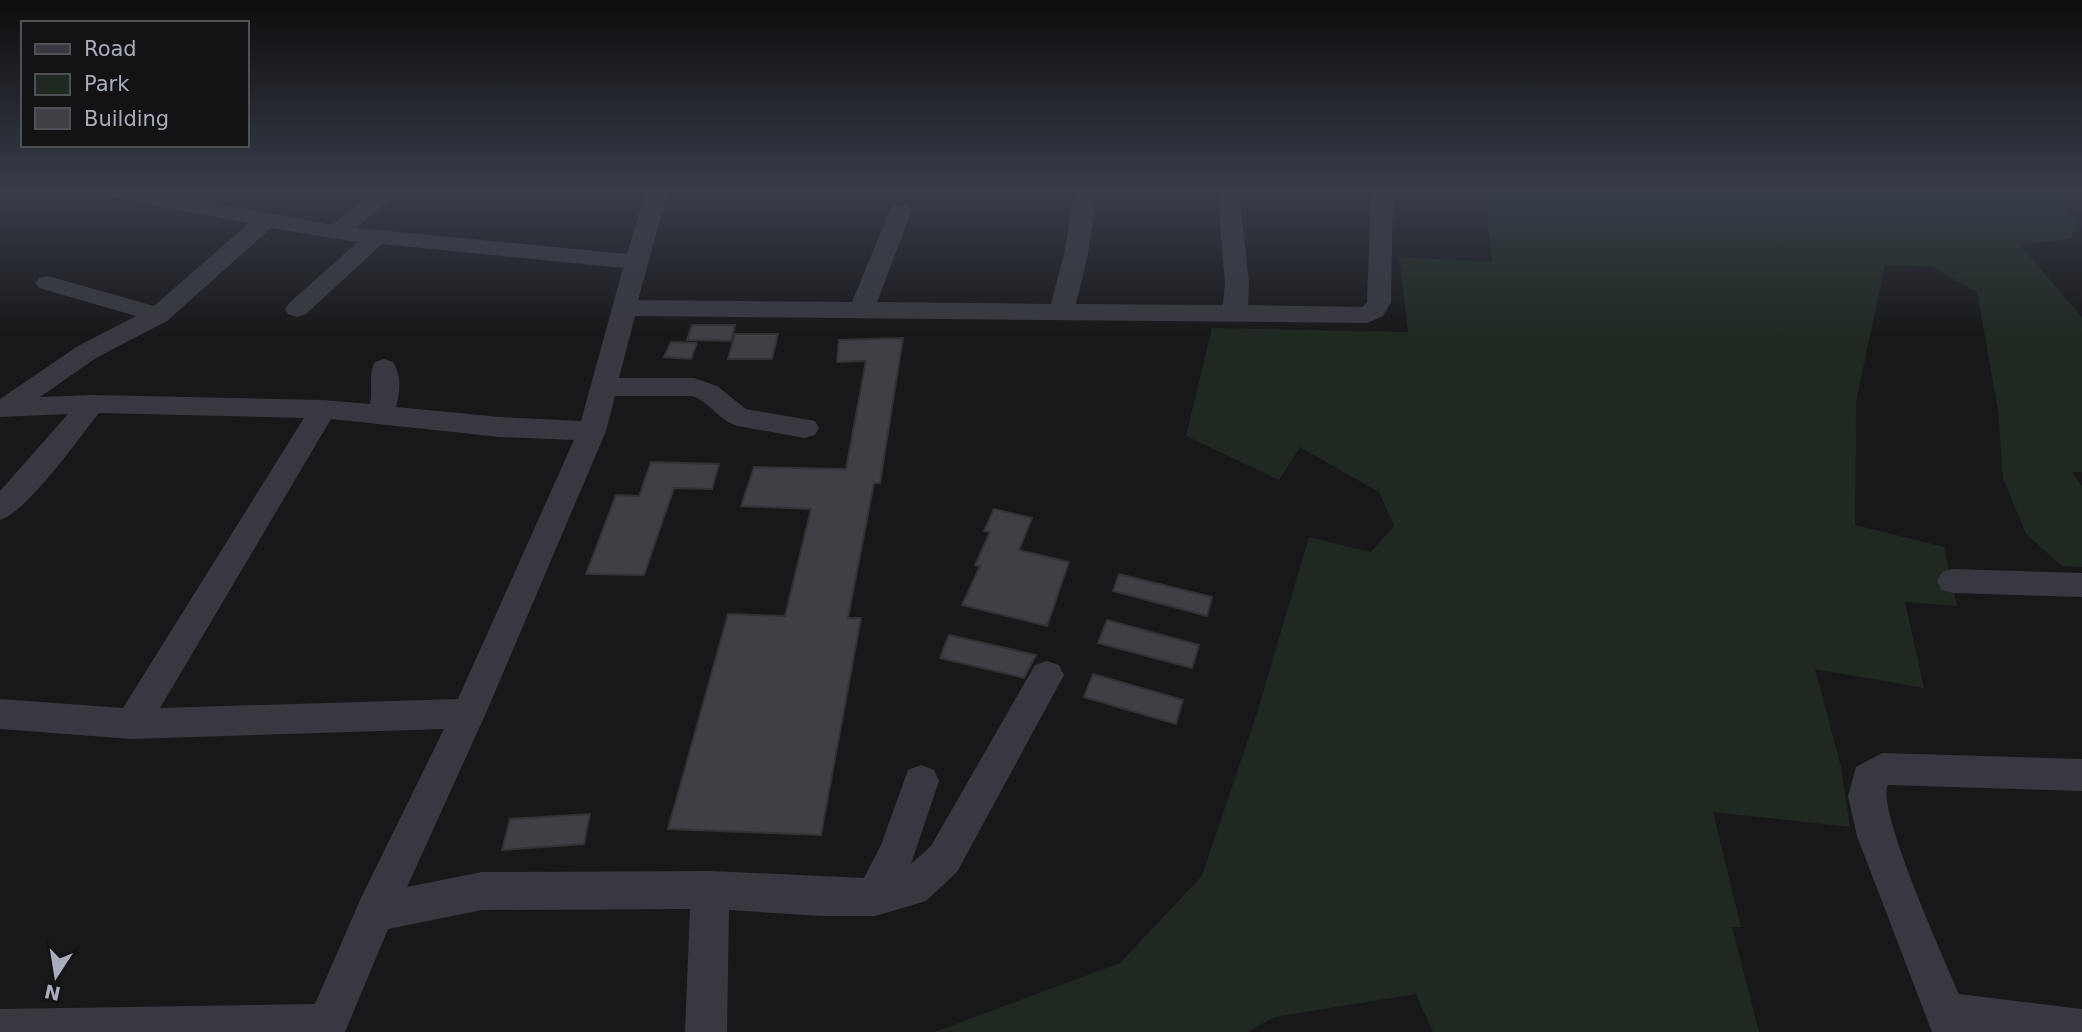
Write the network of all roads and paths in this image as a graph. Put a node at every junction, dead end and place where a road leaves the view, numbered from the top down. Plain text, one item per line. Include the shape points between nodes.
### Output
1 (246, 239) edge
2 (375, 239) edge
3 (399, 239) edge
4 (642, 239) edge
5 (890, 239) edge
6 (1078, 239) edge
7 (1233, 239) edge
8 (1381, 239) edge
9 (637, 262) junction
10 (48, 283) dead end
11 (626, 308) junction
12 (297, 309) dead end
13 (862, 309) junction
14 (1062, 311) junction
15 (1235, 313) junction
16 (158, 315) junction
17 (384, 369) dead end
18 (604, 387) junction
19 (92, 404) junction
20 (3, 408) edge
21 (323, 409) junction
22 (381, 414) junction
23 (805, 428) dead end
24 (592, 432) junction
25 (0, 509) edge
26 (1953, 581) dead end
27 (2082, 585) edge
28 (1047, 675) dead end
29 (469, 713) junction
30 (0, 714) edge
31 (132, 724) junction
32 (2082, 775) edge
33 (921, 781) dead end
34 (710, 890) junction
35 (875, 897) junction
36 (375, 912) junction
37 (1948, 1022) edge
38 (325, 1028) edge
39 (0, 1030) edge
40 (2082, 1030) edge
41 (706, 1032) edge

1 - 16 street
2 - 12 street
3 - 9 street
4 - 9 street
5 - 13 street
6 - 14 street
7 - 15 street
8 - 15 street via 1379,302 1367,315
9 - 11 street
10 - 16 street
11 - 13 street
11 - 18 street
13 - 14 street
14 - 15 street
16 - 20 street via 87,352
17 - 22 street via 387,390
18 - 23 street via 694,387 708,392 738,416
18 - 24 street
19 - 20 street
19 - 21 street
19 - 25 street
21 - 22 street
21 - 31 street
22 - 24 street
24 - 29 street
26 - 27 street
28 - 35 street via 944,859 912,888
29 - 31 street
29 - 36 street
30 - 31 street
32 - 37 street via 1882,769 1869,778 1866,796 1876,836
33 - 35 street via 898,850
34 - 35 street
34 - 36 street via 482,891
34 - 41 street
36 - 38 street
37 - 40 street
38 - 39 street

